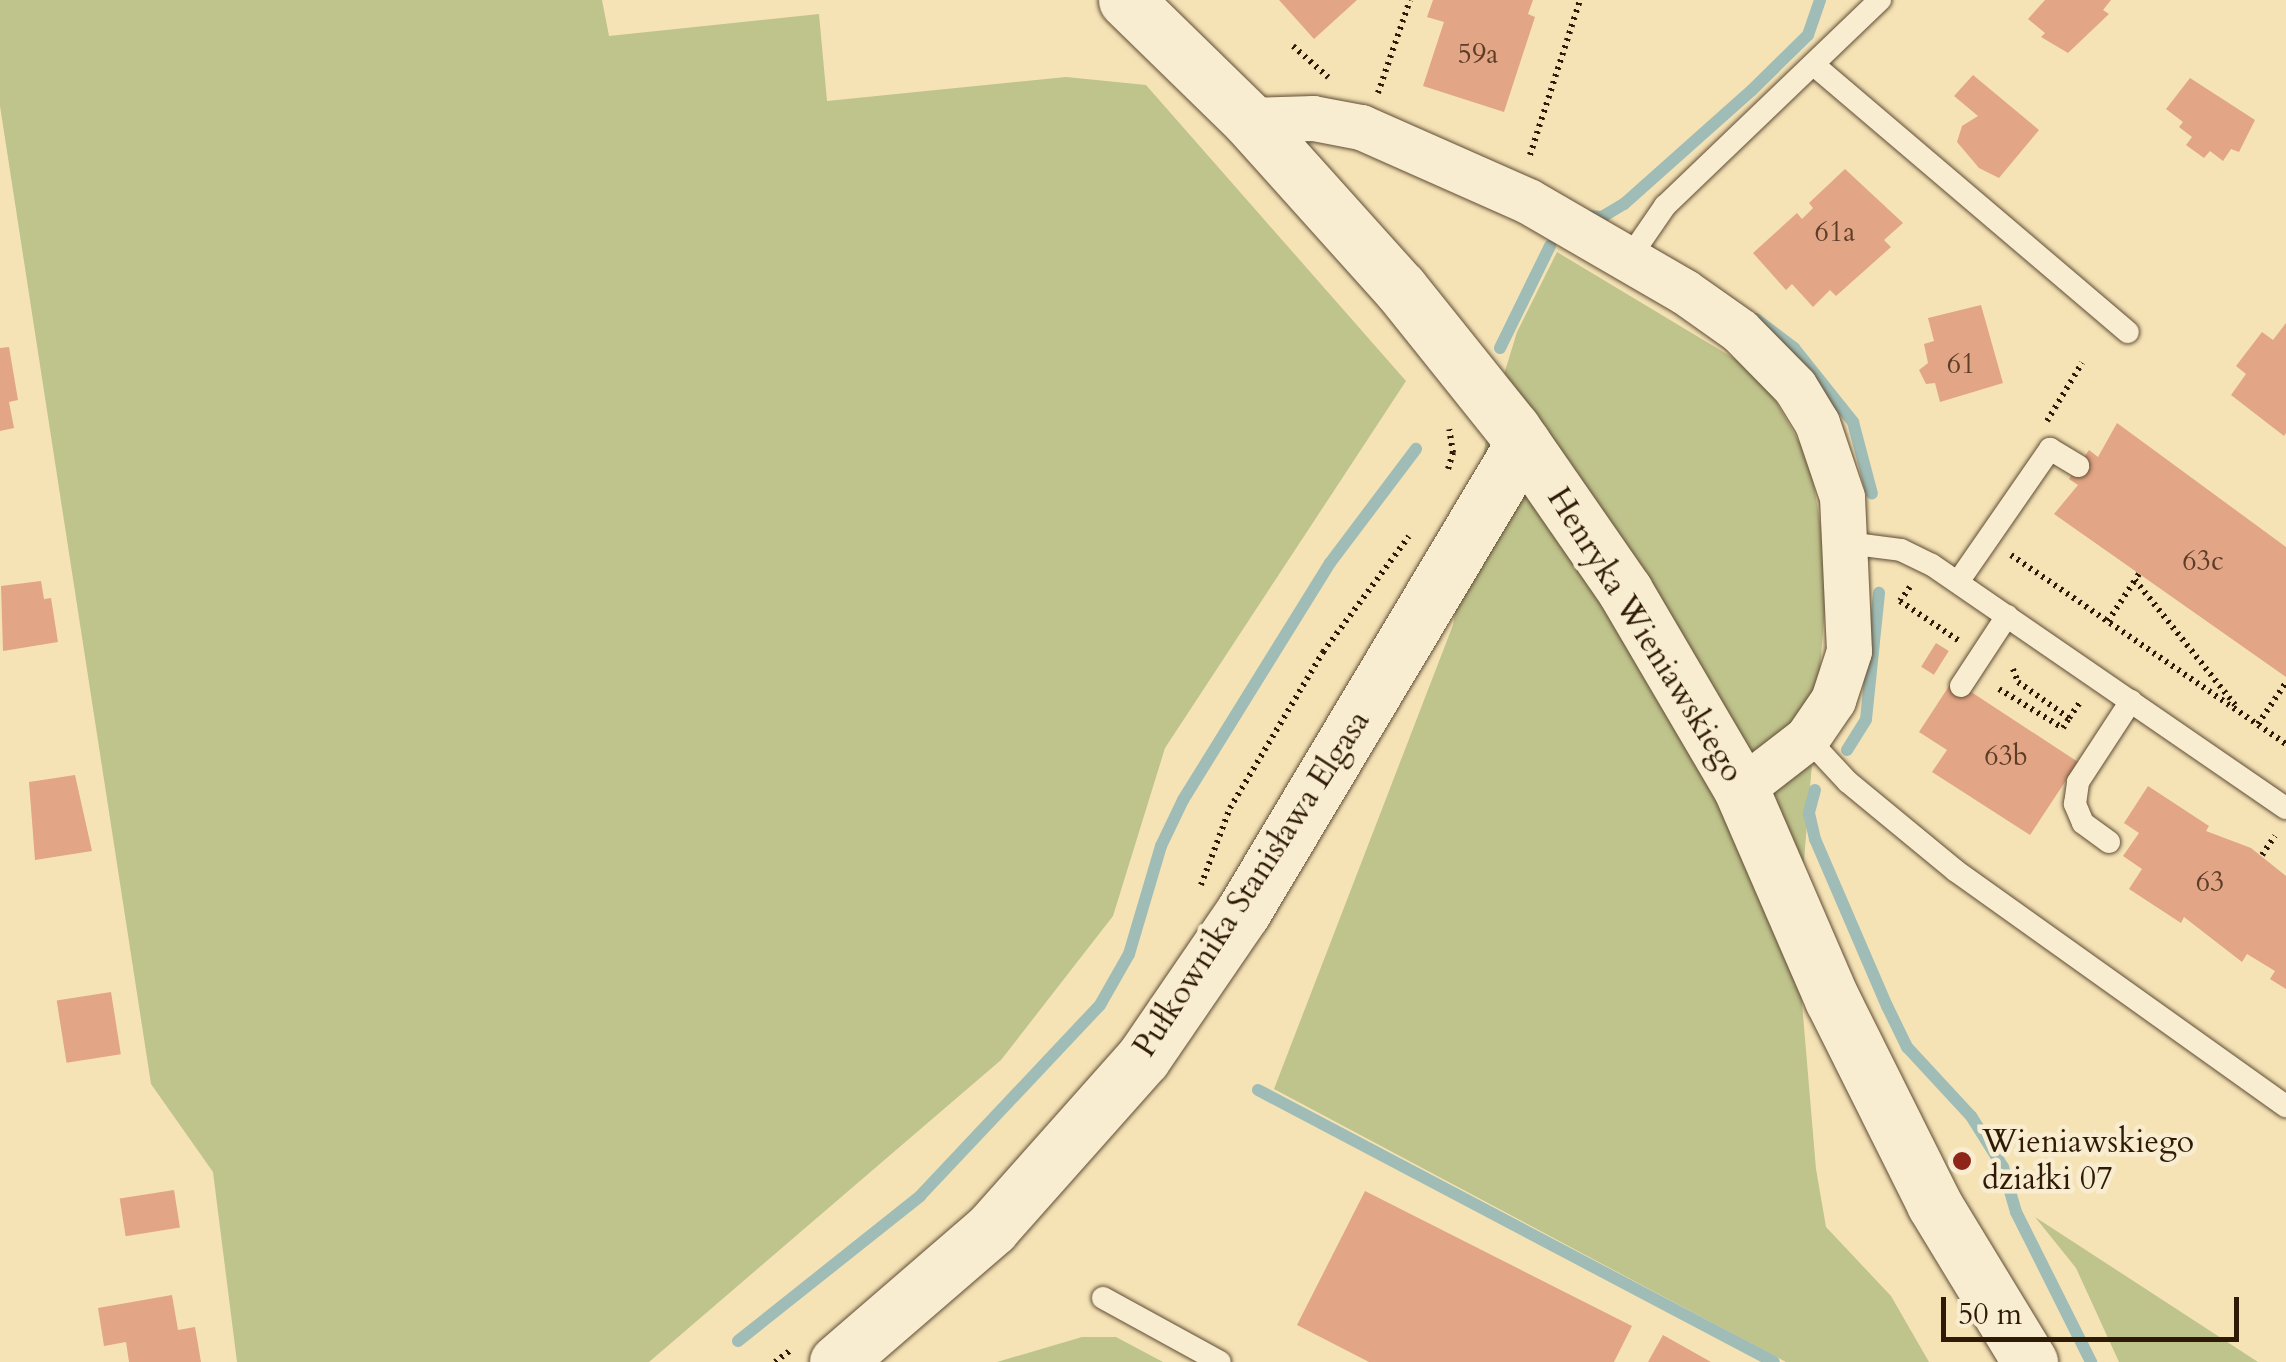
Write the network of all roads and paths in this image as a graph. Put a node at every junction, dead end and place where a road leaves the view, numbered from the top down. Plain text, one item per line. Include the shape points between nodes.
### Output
1 (1126, 0) edge
2 (1410, 0) edge
3 (1580, 0) edge
4 (1880, 0) edge
5 (1814, 66) junction
6 (1375, 104) dead end
7 (1248, 120) junction
8 (1530, 155) dead end
9 (1630, 257) junction
10 (2128, 332) dead end
11 (1467, 372) junction
12 (1523, 444) junction
13 (2078, 466) dead end
14 (1442, 479) dead end
15 (1418, 520) dead end
16 (1988, 539) junction
17 (1847, 543) junction
18 (1958, 582) junction
19 (2007, 616) junction
20 (2108, 621) junction
21 (2286, 684) edge
22 (1962, 686) dead end
23 (1995, 696) dead end
24 (2131, 700) junction
25 (2242, 714) junction
26 (2069, 718) dead end
27 (2258, 724) junction
28 (1807, 738) junction
29 (2286, 744) edge
30 (1741, 789) junction
31 (2284, 817) edge
32 (2110, 842) dead end
33 (2262, 854) dead end
34 (1199, 891) dead end
35 (2286, 1106) edge
36 (1103, 1298) dead end
37 (821, 1351) edge
38 (775, 1362) edge
39 (1220, 1362) edge
40 (2030, 1362) edge

1 - 7 street, Henryka Wieniawskiego
2 - 6 path
3 - 8 path
4 - 5 lane
5 - 9 lane via 1664,206
5 - 10 lane
7 - 9 street via 1313,118 1361,127 1427,152
7 - 11 street, Henryka Wieniawskiego
9 - 17 street via 1740,331 1795,387 1832,461
11 - 12 street, Henryka Wieniawskiego
11 - 14 path via 1443,404 1454,453
12 - 30 street, Henryka Wieniawskiego via 1625,591
12 - 37 street, Pułkownika Stanisława Elgasa via 1243,912 1143,1058 992,1228
13 - 16 lane via 2050,449
15 - 34 path via 1323,652 1230,808
16 - 18 lane
16 - 20 path
17 - 18 lane via 1901,550
17 - 28 street via 1849,652 1833,700
18 - 19 lane
19 - 22 lane
19 - 24 lane
20 - 25 path
20 - 25 path via 2137,577
21 - 27 path
23 - 26 path via 2001,687 2063,728
24 - 31 lane
24 - 32 lane via 2078,782 2075,804 2083,823
25 - 27 path
27 - 29 path
28 - 30 street
28 - 35 lane via 1848,782 1956,871
30 - 40 street, Henryka Wieniawskiego via 1832,998 1934,1204
31 - 33 path
36 - 39 lane
37 - 38 path

